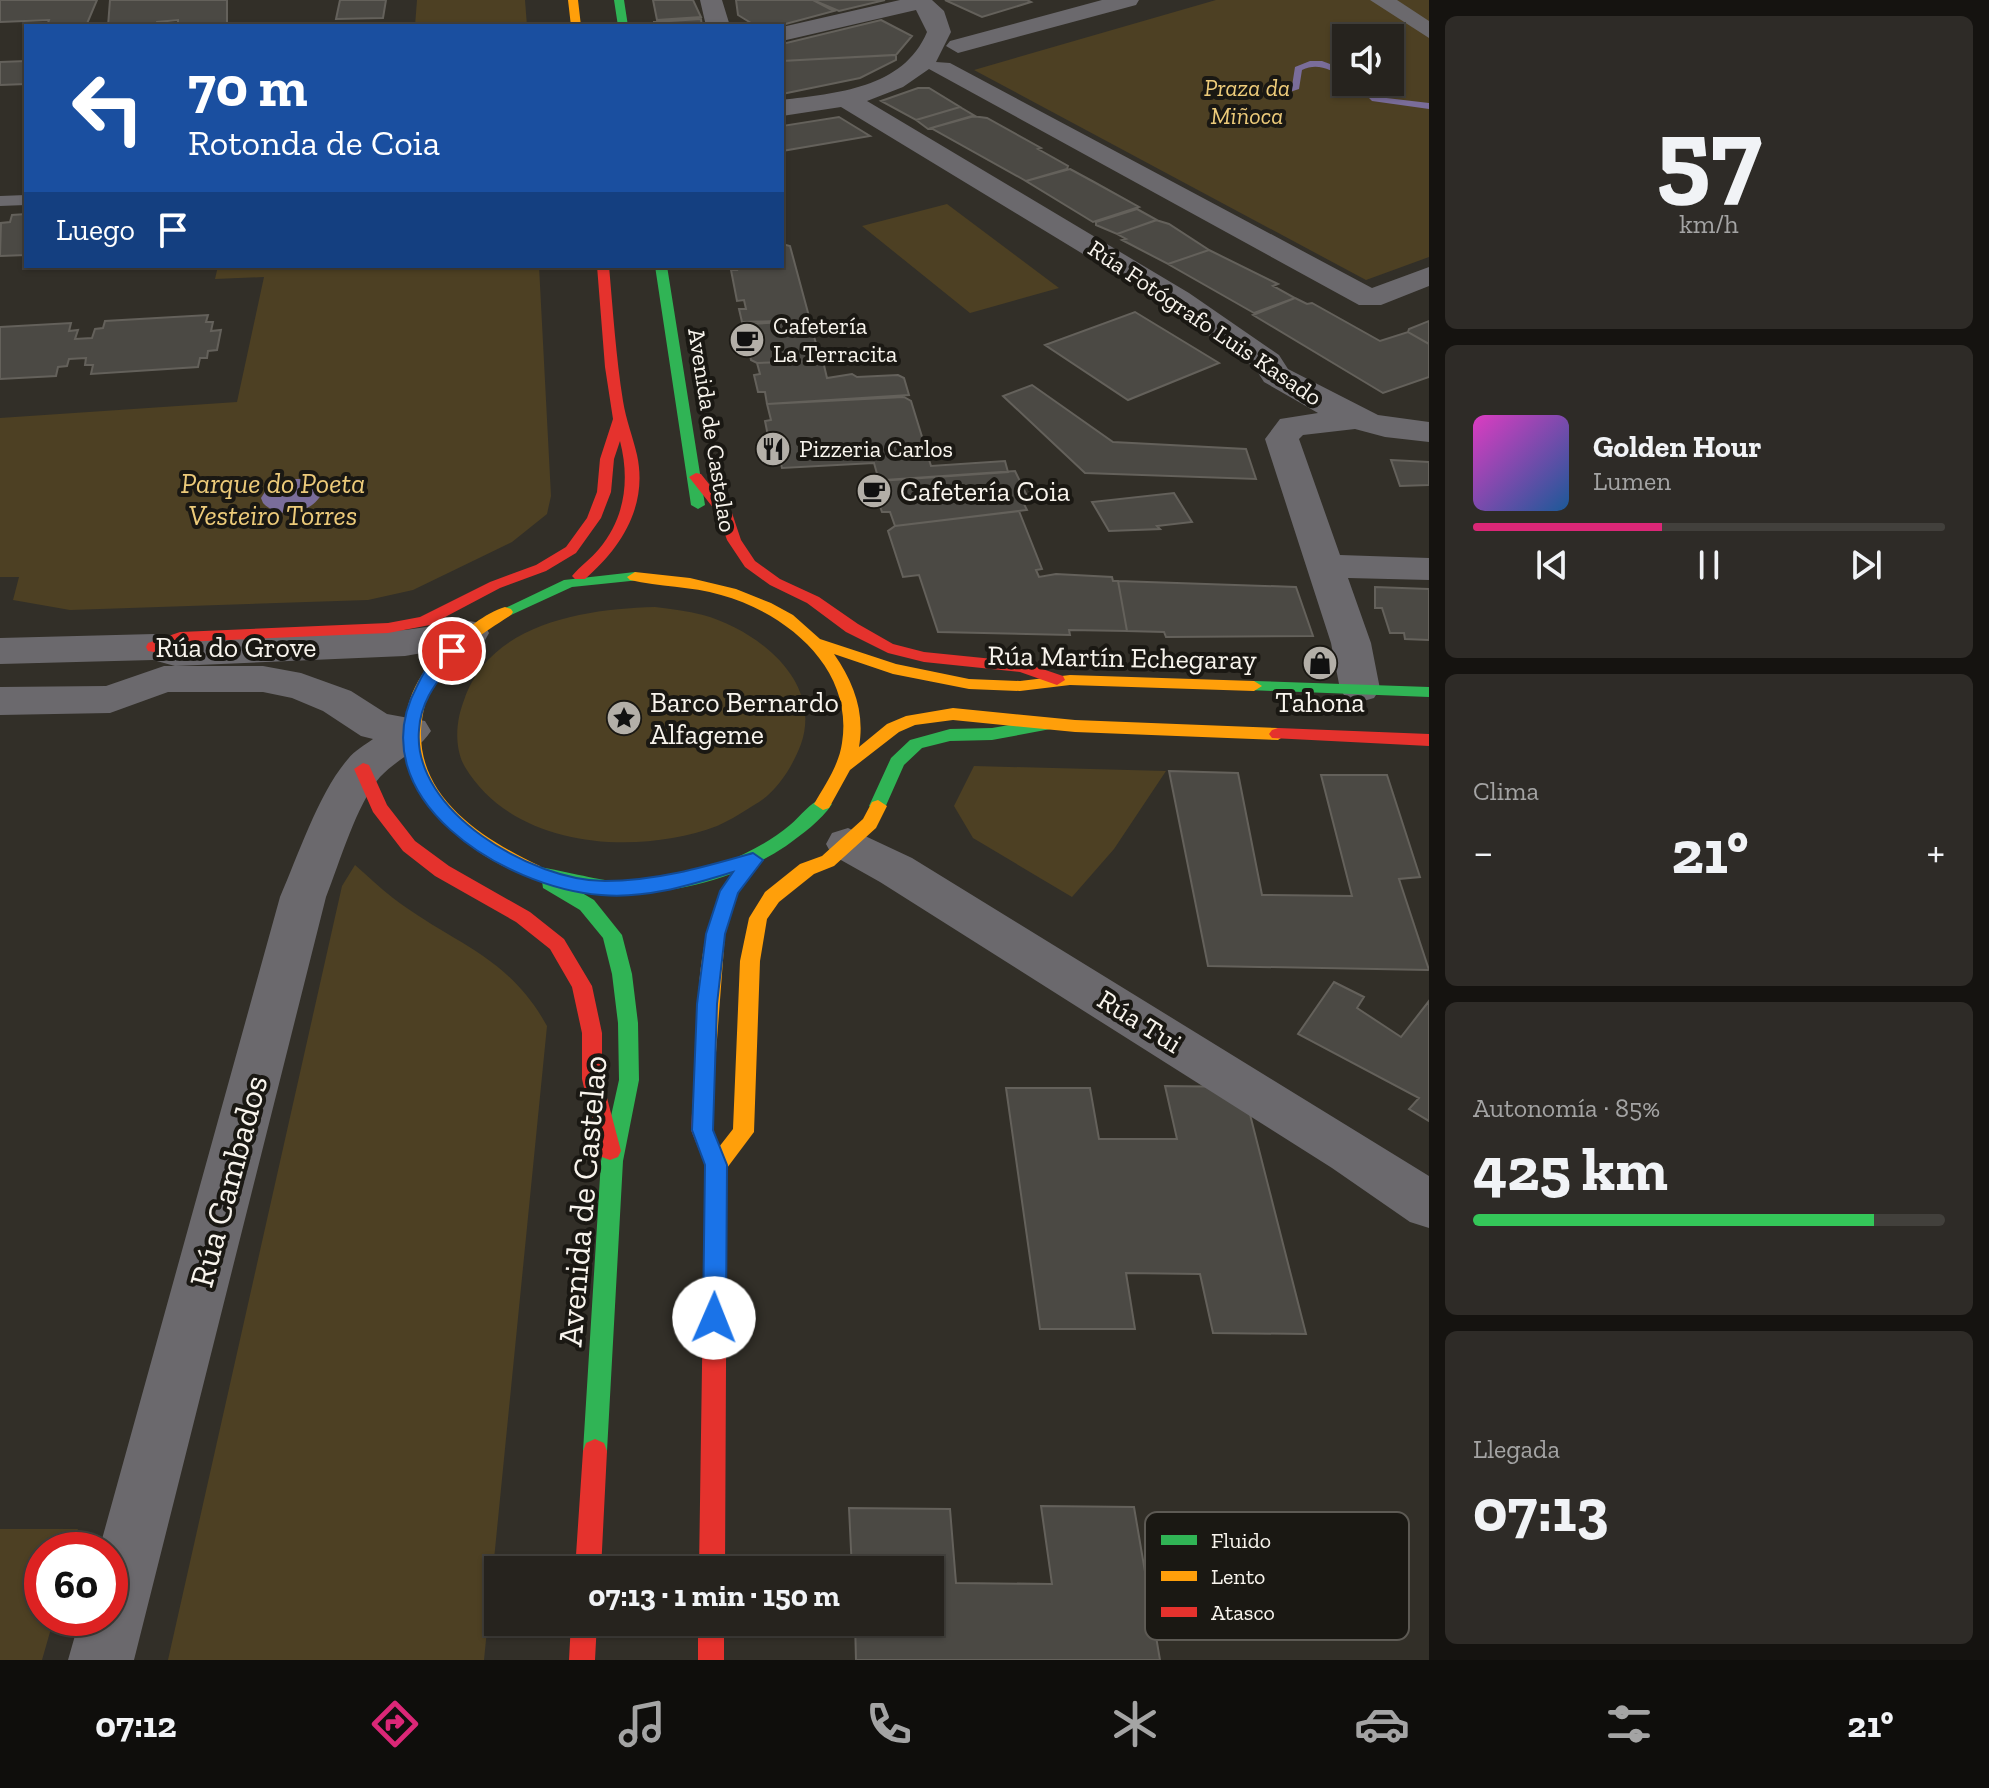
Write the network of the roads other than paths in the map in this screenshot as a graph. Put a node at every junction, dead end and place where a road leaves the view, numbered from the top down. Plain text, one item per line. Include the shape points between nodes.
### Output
1 (573, 0) edge
2 (619, 0) edge
3 (711, 0) edge
4 (1128, 0) edge
5 (1381, 0) edge
6 (920, 1) edge
7 (576, 24) edge
8 (623, 24) edge
9 (717, 24) edge
10 (1429, 31) edge
11 (784, 34) edge
12 (846, 99) junction
13 (784, 108) edge
14 (24, 200) edge
15 (0, 201) edge
16 (603, 268) edge
17 (661, 268) edge
18 (1429, 276) edge
19 (1300, 351) dead end
20 (1268, 362) junction
21 (1355, 419) junction
22 (619, 421) junction
23 (1429, 432) edge
24 (696, 477) junction
25 (699, 529) dead end
26 (713, 565) dead end
27 (1324, 566) junction
28 (1429, 569) edge
29 (571, 582) junction
30 (736, 593) junction
31 (470, 633) junction
32 (820, 644) junction
33 (154, 647) junction
34 (9, 648) edge
35 (1057, 680) junction
36 (1360, 689) junction
37 (137, 690) junction
38 (1429, 692) edge
39 (0, 701) edge
40 (1050, 724) junction
41 (410, 731) junction
42 (1429, 740) edge
43 (848, 765) junction
44 (363, 769) junction
45 (848, 844) junction
46 (753, 860) junction
47 (537, 875) junction
48 (612, 1161) junction
49 (716, 1165) junction
50 (1429, 1205) edge
51 (589, 1556) edge
52 (712, 1556) edge
53 (583, 1636) edge
54 (711, 1636) edge
55 (101, 1660) edge
56 (582, 1660) edge
57 (711, 1660) edge

1 - 7 main road
2 - 8 main road
3 - 9 street
4 - 18 street via 949,57 1370,299
5 - 10 street
6 - 11 street
6 - 12 street via 932,11 939,32 926,60 888,84
12 - 13 street
12 - 20 street, Rúa Fotógrafo Luis Kasado via 1178,299
14 - 15 lane
16 - 22 main road
17 - 24 main road, Avenida de Castelao
19 - 20 street
20 - 21 street, Rúa Fotógrafo Luis Kasado via 1275,375
21 - 23 street via 1383,430
21 - 27 street, Rúa Fotógrafo Luis Kasado via 1292,426 1282,439
22 - 29 main road via 632,465 632,496 622,531 595,565
22 - 33 main road via 594,518 571,550 541,568 424,621 400,626 180,637
24 - 25 main road, Avenida de Castelao
24 - 35 main road via 725,513 750,564 852,628 888,648 1022,667
26 - 30 main road, Avenida de Castelao
27 - 28 street
27 - 36 street, Rúa Fotógrafo Luis Kasado via 1351,643
29 - 30 main road via 635,577 687,581
29 - 31 main road
30 - 32 main road via 780,613
31 - 33 street, Rúa do Grove via 405,643 206,652
31 - 41 main road via 434,669 416,703
32 - 35 main road, Rúa Martín Echegaray via 942,681 1020,686
32 - 43 main road via 847,687 855,736
33 - 34 street, Rúa do Grove
35 - 36 main road, Rúa Martín Echegaray
36 - 38 main road, Rúa Martín Echegaray
37 - 39 street, Rúa do Grove via 110,699
37 - 41 street, Rúa do Grove via 164,679 263,679 301,686 376,726
37 - 44 street, Rúa do Grove via 158,698 270,699 305,711 335,726 359,752
40 - 42 main road
40 - 43 main road via 990,714 948,713 910,720 880,733
40 - 45 main road via 916,744 897,762 870,823
41 - 44 street, Rúa Cambados
41 - 47 main road via 413,762 439,808 477,844
43 - 46 main road via 810,821
44 - 48 main road via 379,808 409,846 557,944 582,986 592,1033 592,1079
44 - 55 street, Rúa Cambados via 303,897
45 - 49 main road via 772,897 758,918 748,987 743,1132
45 - 50 street, Rúa Tui via 1337,1143
46 - 47 main road via 666,885 602,888
46 - 49 main road via 729,891 715,934 708,990 702,1130
47 - 48 main road, Avenida de Castelao via 587,905 612,935 628,1023 629,1080
48 - 51 main road, Avenida de Castelao
49 - 52 main road
53 - 56 main road
54 - 57 main road

